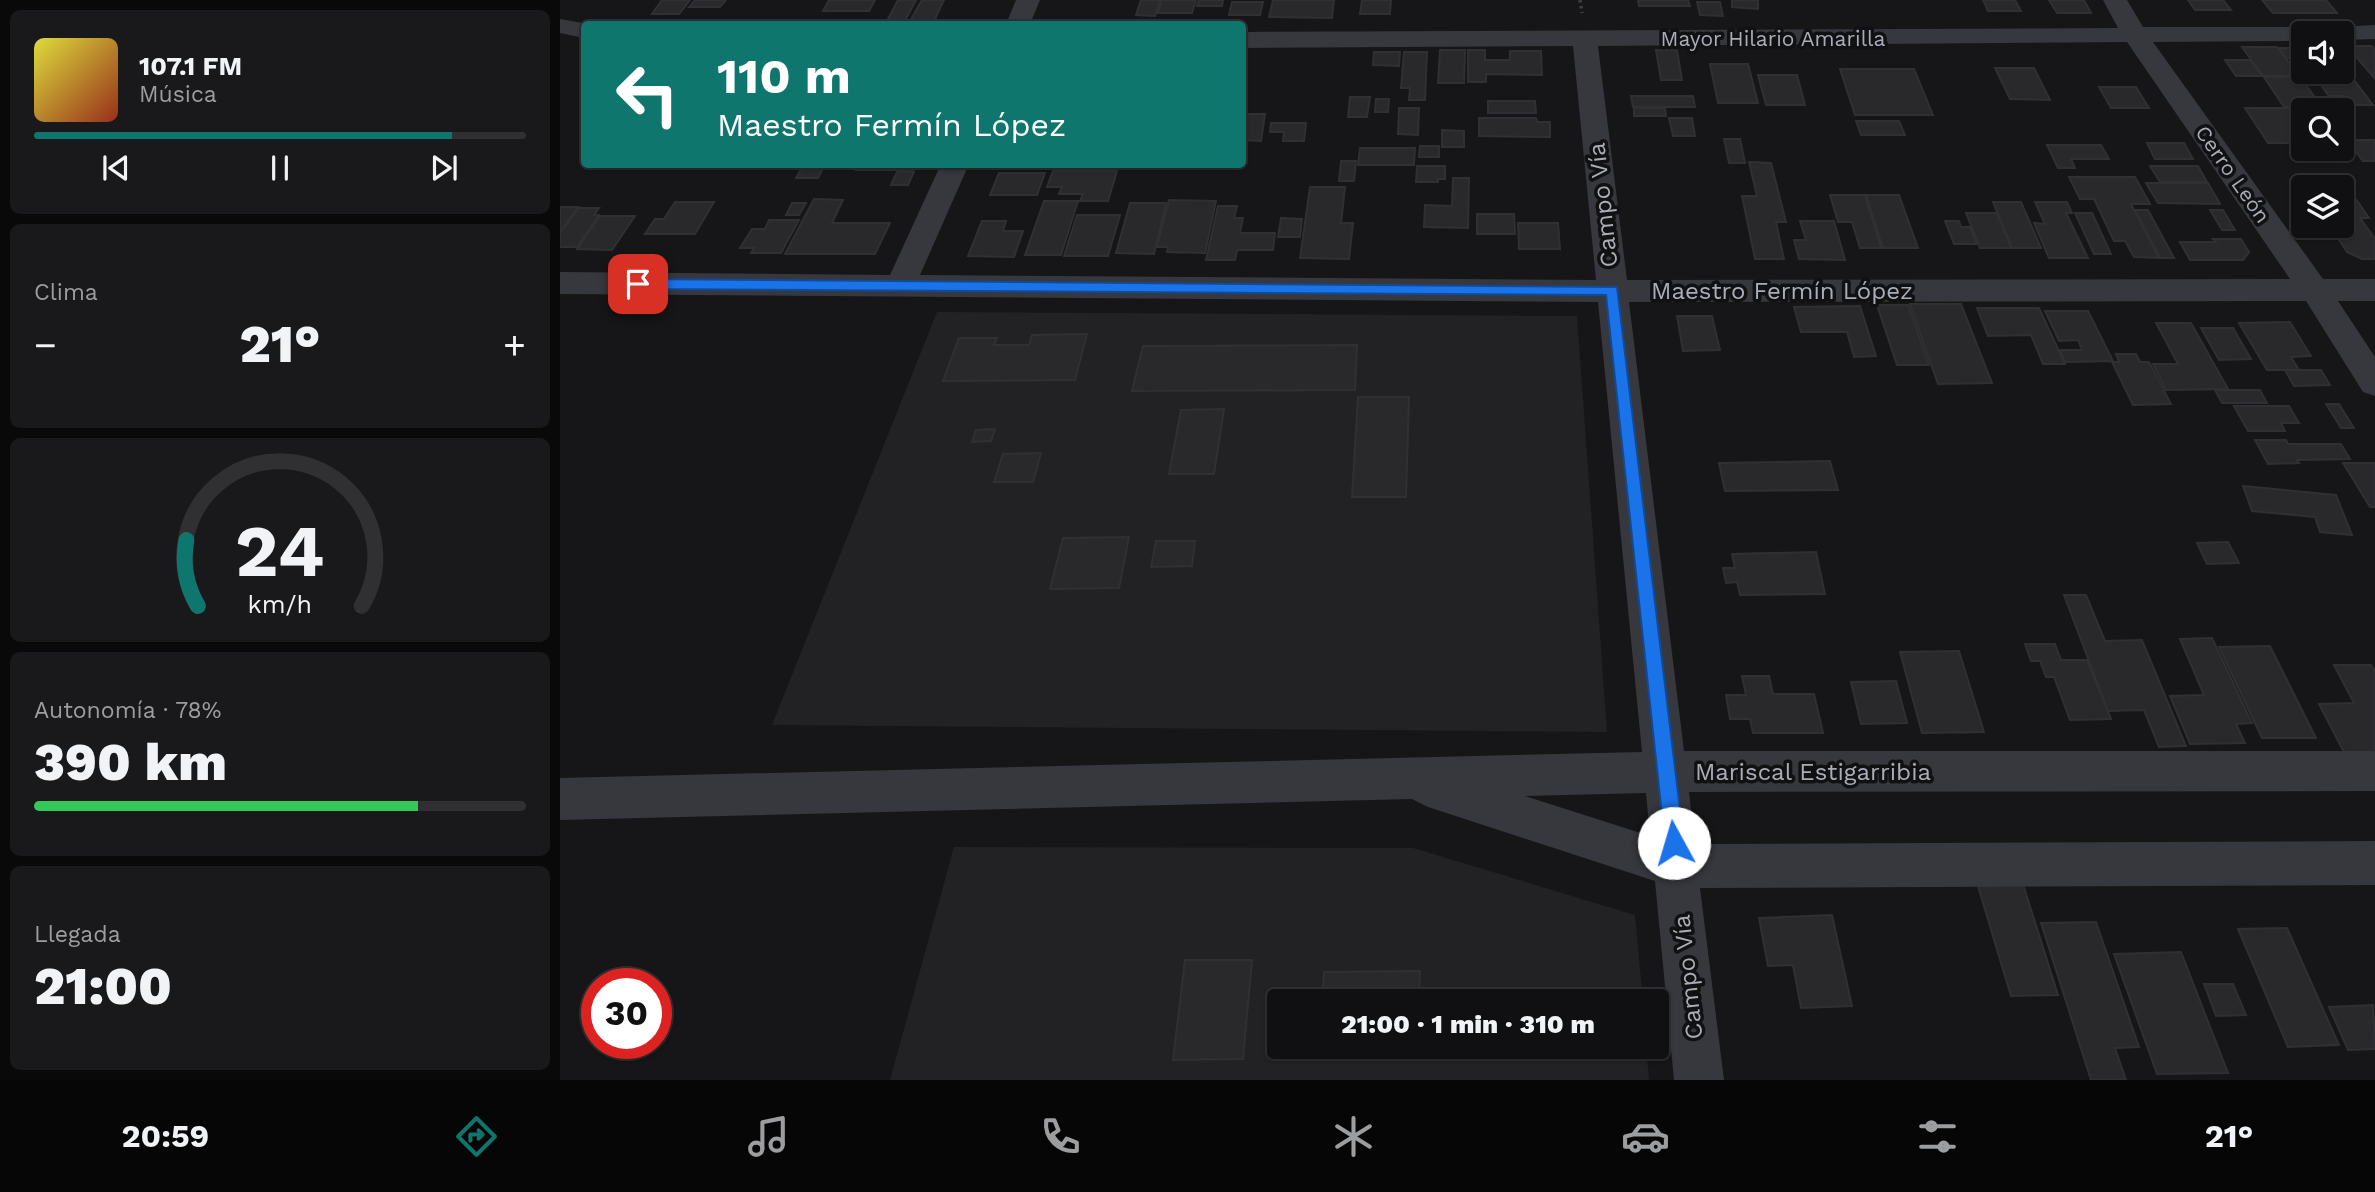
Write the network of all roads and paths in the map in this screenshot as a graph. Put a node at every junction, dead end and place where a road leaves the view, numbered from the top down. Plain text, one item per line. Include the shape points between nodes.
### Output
1 (1028, 0) edge
2 (2115, 0) edge
3 (1019, 21) edge
4 (560, 26) edge
5 (581, 30) edge
6 (2354, 32) edge
7 (2375, 32) edge
8 (2291, 34) edge
9 (2136, 37) junction
10 (1585, 39) junction
11 (1246, 40) edge
12 (953, 168) edge
13 (560, 283) edge
14 (900, 286) junction
15 (2375, 290) edge
16 (1612, 291) junction
17 (2315, 291) junction
18 (2375, 383) edge
19 (2375, 771) edge
20 (1667, 772) junction
21 (1400, 777) junction
22 (560, 799) edge
23 (2375, 863) edge
24 (1676, 866) junction
25 (1699, 1080) edge

1 - 3 street
2 - 9 street, Cerro León
4 - 5 street
6 - 7 street
8 - 9 street, Mayor Hilario Amarilla
9 - 10 street, Mayor Hilario Amarilla
9 - 17 street, Cerro León
10 - 11 street, Mayor Hilario Amarilla
10 - 16 street, Campo Vía
12 - 14 street
13 - 14 street, Maestro Fermín López
14 - 16 street, Maestro Fermín López
15 - 17 street, Maestro Fermín López
16 - 17 street, Maestro Fermín López
16 - 20 street, Campo Vía
17 - 18 street, Cerro León
19 - 20 street, Mariscal Estigarribia
20 - 21 street, Mariscal Estigarribia
20 - 24 street, Campo Vía
21 - 22 street, Mariscal Estigarribia
21 - 24 street
23 - 24 street
24 - 25 street, Campo Vía

